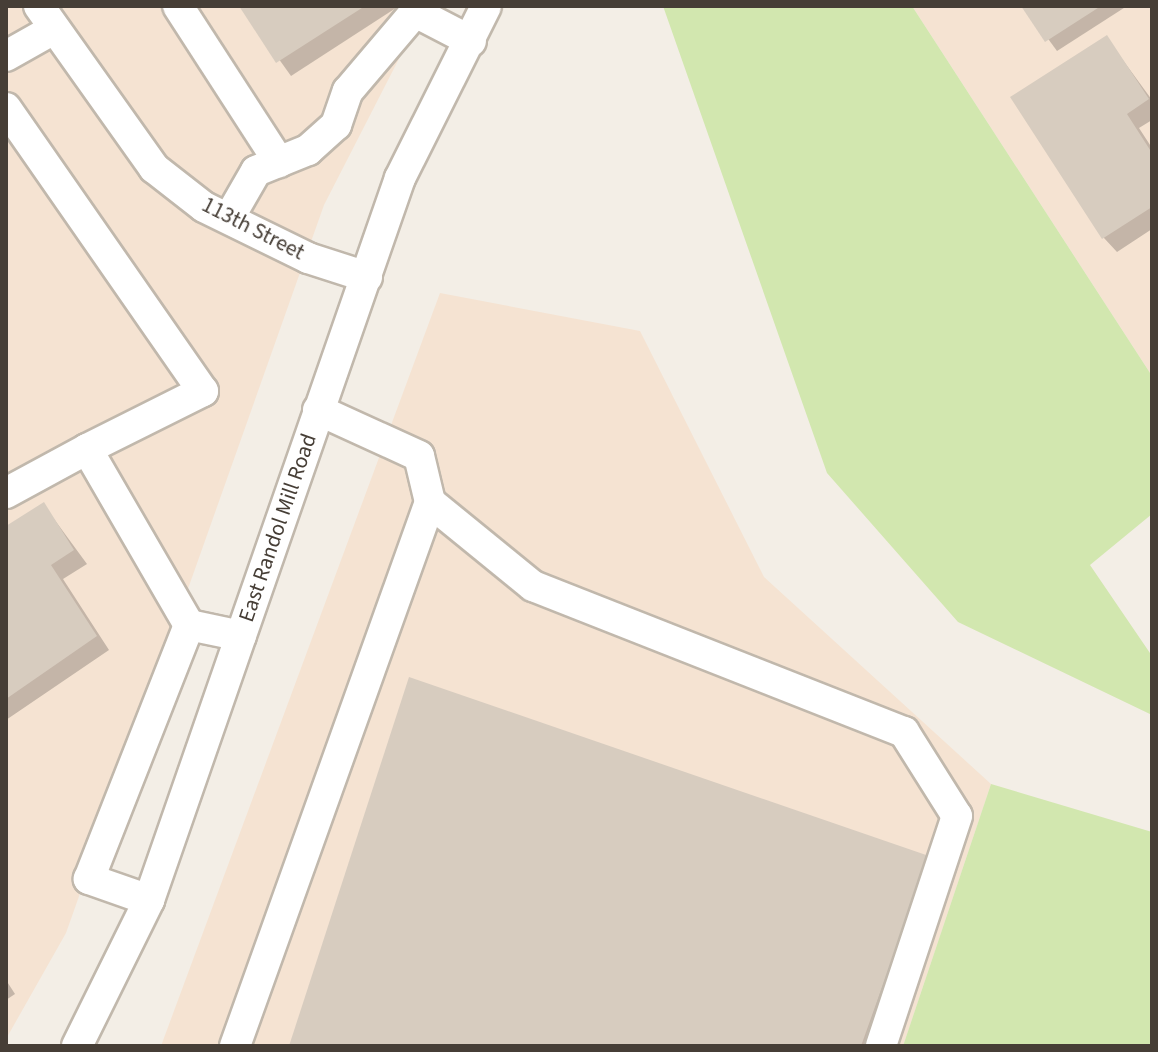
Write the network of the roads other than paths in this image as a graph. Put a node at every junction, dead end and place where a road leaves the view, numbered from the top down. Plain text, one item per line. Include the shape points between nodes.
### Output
1 (178, 6) edge
2 (489, 9) edge
3 (43, 12) edge
4 (471, 41) junction
5 (6, 56) edge
6 (6, 108) edge
7 (279, 162) junction
8 (229, 218) junction
9 (367, 277) junction
10 (318, 410) junction
11 (87, 449) junction
12 (6, 493) edge
13 (430, 502) junction
14 (189, 625) junction
15 (241, 636) junction
16 (149, 900) junction
17 (77, 1046) edge
18 (235, 1046) edge
19 (881, 1046) edge

1 - 7 street
2 - 4 street, East Randol Mill Road
3 - 5 street
3 - 8 street, 113th Street via 154,168
4 - 7 street via 415,12 348,91 336,125
4 - 9 street, East Randol Mill Road via 400,178
6 - 11 street via 203,391
7 - 8 street via 256,171
8 - 9 street, 113th Street via 308,258
9 - 10 street, East Randol Mill Road
10 - 13 street via 419,456
10 - 15 street, East Randol Mill Road
11 - 12 street
11 - 14 street
13 - 18 street
13 - 19 street via 533,586 904,732 957,816
14 - 15 street
14 - 16 street via 89,879
15 - 16 street, East Randol Mill Road
16 - 17 street, East Randol Mill Road

